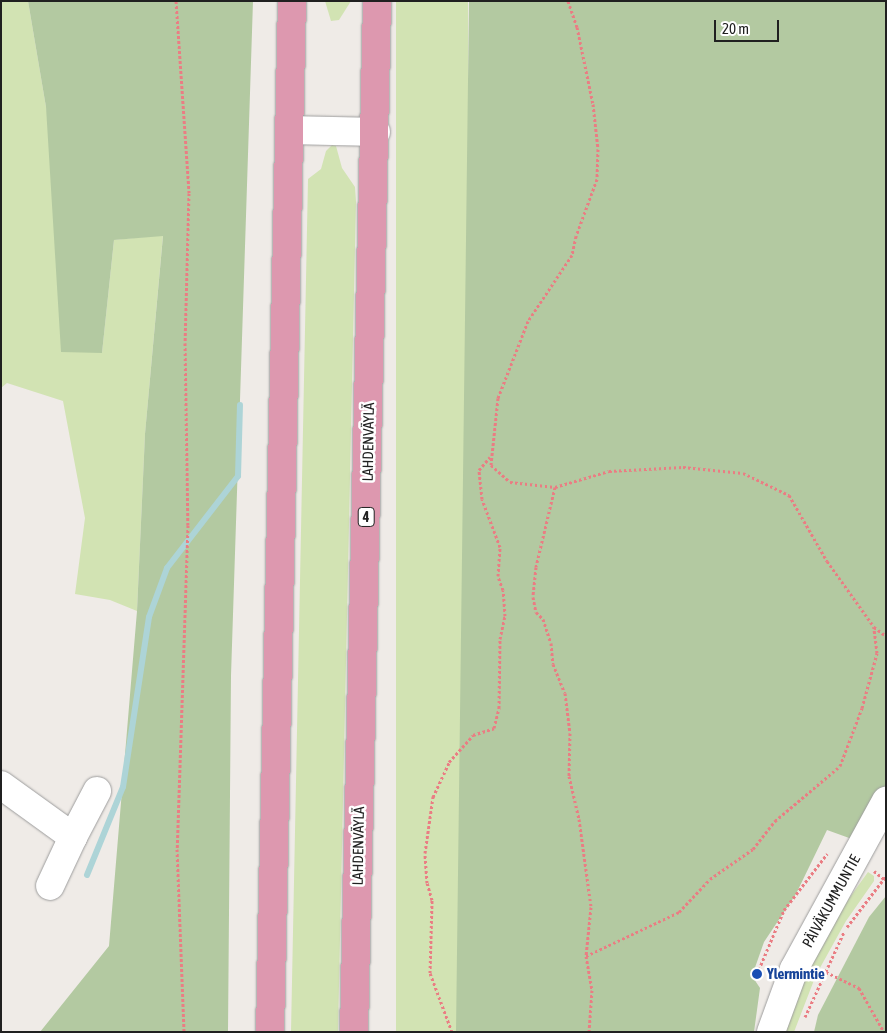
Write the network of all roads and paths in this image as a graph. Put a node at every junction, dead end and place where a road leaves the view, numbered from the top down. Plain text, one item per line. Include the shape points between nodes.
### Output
1 (176, 1) edge
2 (292, 1) edge
3 (377, 1) edge
4 (568, 1) edge
5 (290, 130) junction
6 (376, 132) junction
7 (490, 457) junction
8 (555, 487) junction
9 (874, 627) junction
10 (886, 636) edge
11 (1, 785) edge
12 (98, 791) dead end
13 (886, 801) edge
14 (73, 837) junction
15 (886, 876) edge
16 (50, 886) dead end
17 (586, 956) junction
18 (826, 972) junction
19 (803, 1021) dead end
20 (184, 1032) edge
21 (270, 1032) edge
22 (354, 1032) edge
23 (452, 1032) edge
24 (589, 1032) edge
25 (771, 1032) edge
26 (884, 1032) edge

1 - 20 path via 189,193 186,344 188,525 177,849
2 - 5 highway
3 - 6 highway, LAHDENVÄYLÄ / 4
4 - 7 path via 577,27 593,104 598,149 597,179 572,255 559,278 538,302 512,359 498,398
5 - 6 street
5 - 21 highway
6 - 22 highway, LAHDENVÄYLÄ / 4
7 - 8 path via 494,469 510,482
7 - 23 path via 479,470 482,499 500,547 498,576 506,616 500,639 499,708 494,728 473,735 449,762 433,797 426,853 427,882 432,900 430,973
8 - 9 path via 609,471 683,467 743,473 789,496 827,561
8 - 17 path via 536,566 533,597 536,612 543,619 551,643 553,664 565,693 570,733 569,776 579,819 591,908
9 - 10 path
9 - 17 path via 877,653 862,708 840,766 797,800 752,849 710,879 679,912
11 - 14 street
12 - 14 street
13 - 25 street, PÄIVÄKUMMUNTIE via 794,969
14 - 16 street
15 - 18 path via 846,928
17 - 24 path via 592,990
18 - 19 path
18 - 26 path via 859,988

